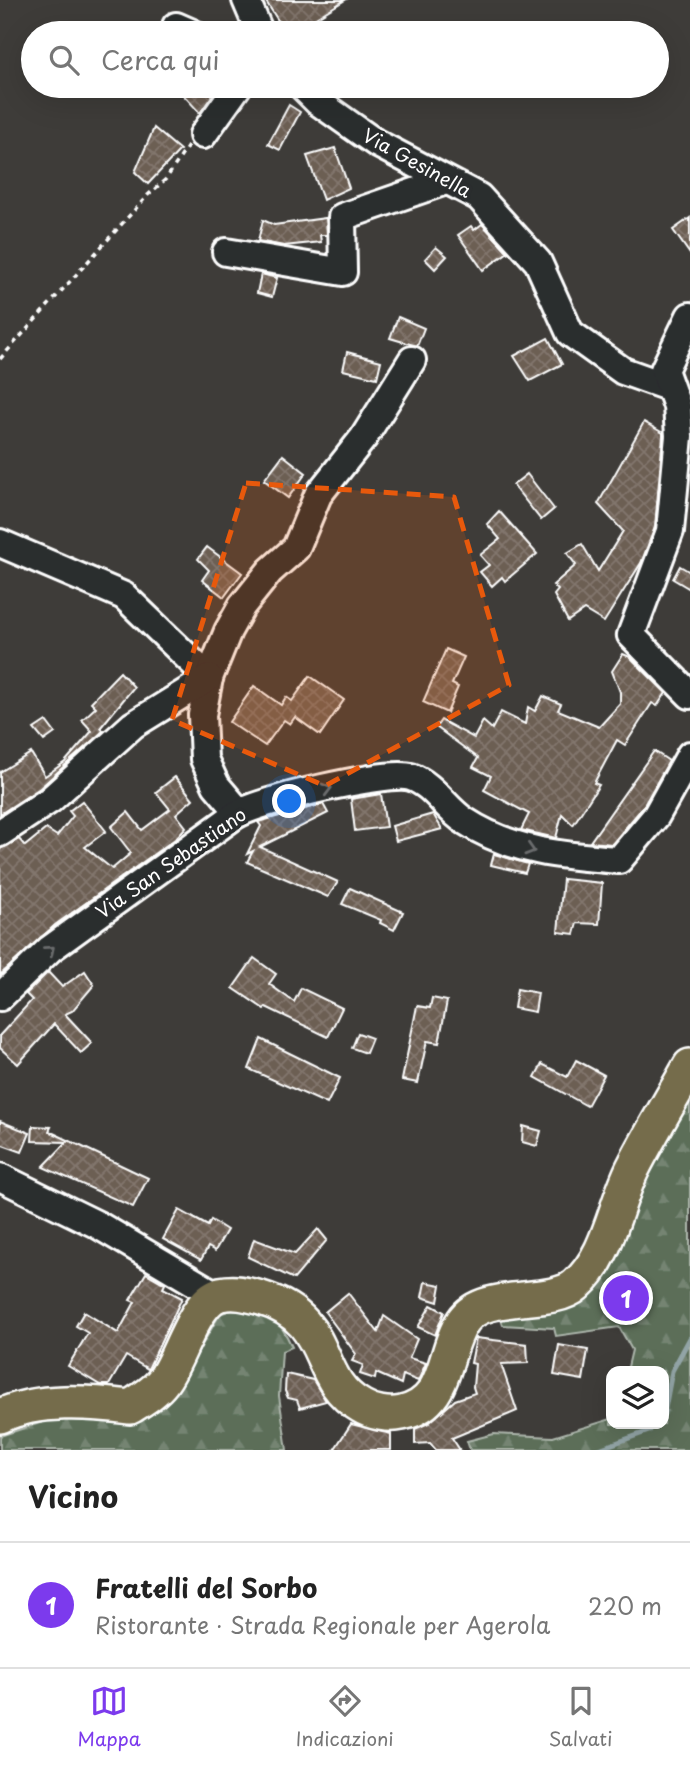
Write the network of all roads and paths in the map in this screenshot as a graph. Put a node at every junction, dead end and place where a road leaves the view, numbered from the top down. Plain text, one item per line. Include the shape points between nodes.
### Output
1 (246, 0) edge
2 (255, 21) edge
3 (229, 98) edge
4 (314, 98) edge
5 (203, 135) joint
6 (446, 181) junction
7 (226, 252) dead end
8 (690, 316) edge
9 (0, 359) edge
10 (412, 360) dead end
11 (667, 387) junction
12 (0, 543) edge
13 (209, 678) junction
14 (690, 695) edge
15 (690, 755) edge
16 (678, 798) edge
17 (239, 813) junction
18 (0, 833) edge
19 (0, 997) edge
20 (690, 1066) edge
21 (0, 1177) edge
22 (216, 1295) junction
23 (0, 1416) edge

1 - 2 street
3 - 5 street
4 - 6 street, Via Gesinella via 376,143
5 - 9 path via 190,143 166,179
6 - 7 street via 342,217 343,272
6 - 11 street, Via Gesinella via 479,197 538,262 570,333 623,371
8 - 11 street via 664,370
10 - 13 street via 364,437 318,495 296,548 242,606
11 - 14 street via 677,406 679,436 670,531 631,635
12 - 13 street via 124,596
13 - 17 street via 202,715 204,758 216,785
13 - 18 street via 133,725 50,800
15 - 16 street
17 -> 16 street, Via San Sebastiano via 356,780 408,776 422,782 463,820 517,846 542,853 619,860 656,816
19 -> 17 street, Via San Sebastiano via 50,949
20 - 22 main road via 632,1170 593,1270 572,1289 480,1306 463,1321 432,1398 414,1411 392,1415 363,1407 339,1391 301,1317 269,1300 237,1291
21 - 22 street via 98,1225
22 - 23 main road via 203,1307 163,1381 130,1407 85,1402 13,1410

